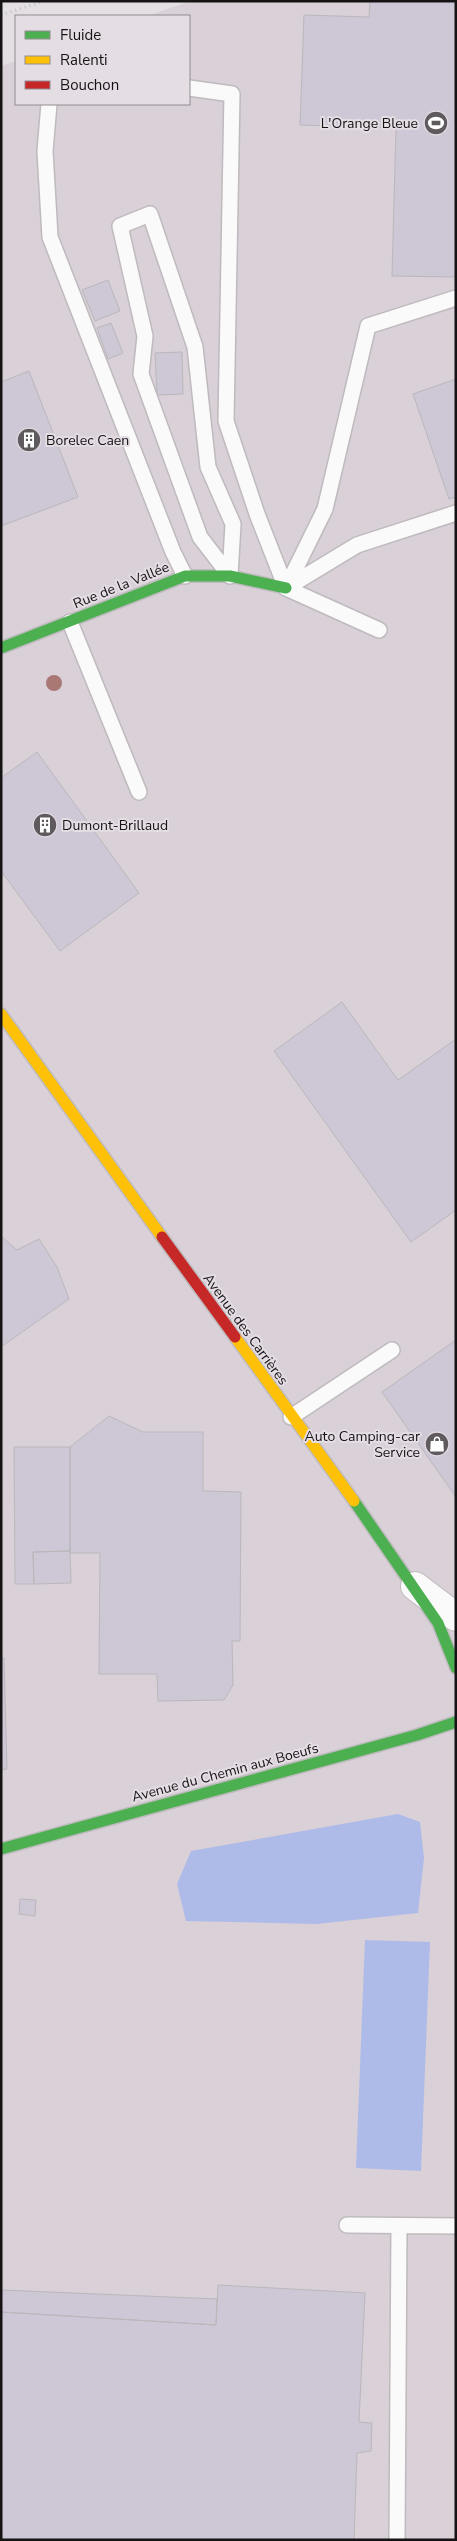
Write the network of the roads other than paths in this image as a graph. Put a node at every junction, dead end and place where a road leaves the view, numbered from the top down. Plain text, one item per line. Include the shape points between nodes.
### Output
1 (190, 88) edge
2 (49, 105) edge
3 (456, 298) edge
4 (456, 513) edge
5 (185, 576) junction
6 (230, 576) junction
7 (286, 588) junction
8 (70, 622) junction
9 (379, 630) dead end
10 (1, 648) edge
11 (139, 792) dead end
12 (1, 1014) edge
13 (392, 1350) dead end
14 (291, 1417) junction
15 (410, 1582) junction
16 (456, 1617) edge
17 (456, 1668) edge
18 (456, 1722) edge
19 (1, 1849) edge
20 (347, 2225) dead end
21 (399, 2226) junction
22 (456, 2226) edge
23 (397, 2540) edge

1 - 7 lane via 232,94 226,422
2 - 5 lane via 45,151 50,237
3 - 7 lane via 368,326 325,509
4 - 7 lane via 357,545
5 - 6 street, Rue de la Vallée
5 - 8 street, Rue de la Vallée
6 - 6 lane via 233,524 208,467 195,347 150,214 120,226 145,336 141,374 200,537
6 - 7 street, Rue de la Vallée
7 - 9 lane
8 - 10 street, Rue de la Vallée
8 - 11 lane
12 - 14 street, Avenue des Carrières
13 - 14 lane
14 - 15 street, Avenue des Carrières
15 - 16 street
15 - 17 street, Avenue des Carrières via 438,1623
18 - 19 street, Avenue du Chemin aux Boeufs
20 - 21 lane
21 - 22 lane
21 - 23 lane

